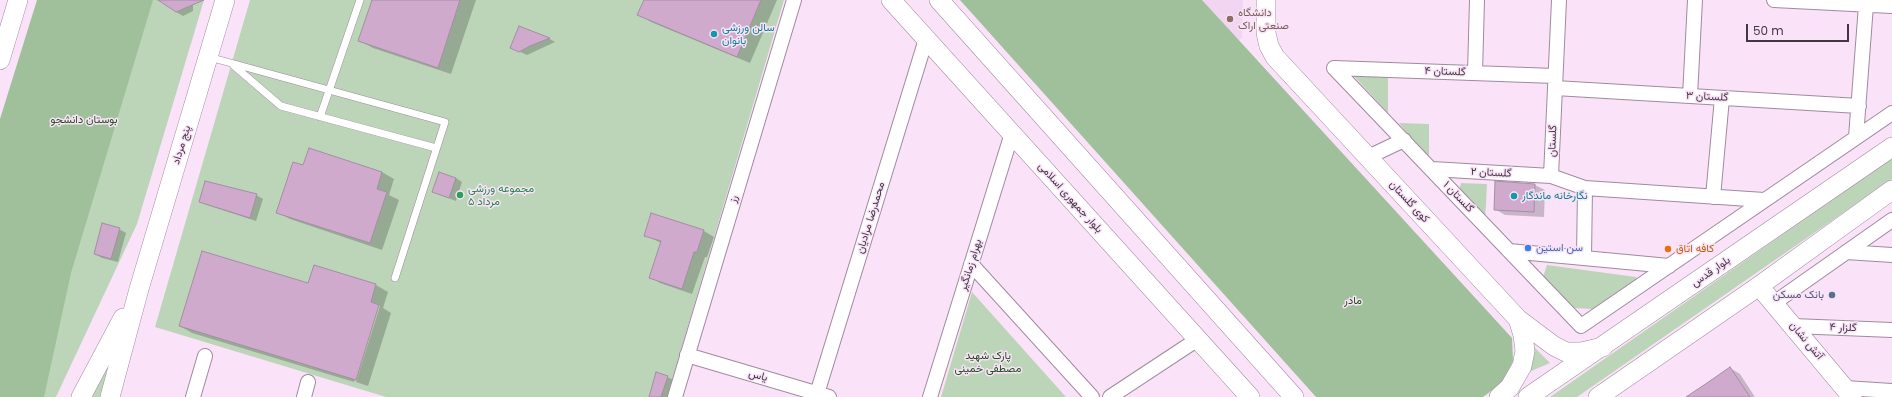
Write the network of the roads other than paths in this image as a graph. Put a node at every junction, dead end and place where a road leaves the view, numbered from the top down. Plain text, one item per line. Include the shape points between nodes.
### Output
1 (18, 0) edge
2 (225, 0) edge
3 (360, 0) edge
4 (794, 0) edge
5 (891, 0) edge
6 (939, 0) edge
7 (1266, 0) edge
8 (1477, 0) edge
9 (1559, 0) edge
10 (1695, 0) edge
11 (1774, 0) edge
12 (1866, 5) junction
13 (1892, 6) edge
14 (926, 39) junction
15 (209, 57) junction
16 (0, 60) edge
17 (231, 64) junction
18 (1334, 68) joint
19 (1475, 73) junction
20 (1555, 82) junction
21 (329, 90) junction
22 (1690, 96) junction
23 (1722, 98) junction
24 (1859, 106) junction
25 (1892, 113) edge
26 (320, 117) junction
27 (1012, 133) junction
28 (1856, 137) junction
29 (1404, 140) junction
30 (1892, 147) edge
31 (436, 148) junction
32 (1368, 157) junction
33 (1432, 169) junction
34 (1551, 176) junction
35 (1585, 188) junction
36 (1892, 190) edge
37 (1713, 197) junction
38 (1764, 200) junction
39 (1892, 220) edge
40 (1509, 251) junction
41 (1846, 252) junction
42 (1892, 255) edge
43 (1584, 258) junction
44 (971, 264) junction
45 (1669, 266) junction
46 (395, 278) dead end
47 (1759, 286) junction
48 (139, 289) junction
49 (1774, 303) junction
50 (1518, 319) junction
51 (1793, 326) junction
52 (1892, 330) edge
53 (1198, 339) junction
54 (1603, 347) junction
55 (687, 355) junction
56 (205, 356) dead end
57 (308, 382) dead end
58 (1892, 391) edge
59 (1848, 393) edge
60 (821, 396) edge
61 (81, 397) edge
62 (110, 397) edge
63 (193, 397) edge
64 (304, 397) edge
65 (674, 397) edge
66 (930, 397) edge
67 (1092, 397) edge
68 (1110, 397) edge
69 (1250, 397) edge
70 (1294, 397) edge
71 (1499, 397) edge
72 (1528, 397) edge
73 (1598, 397) edge

1 - 16 main road
2 - 15 main road, پنج مرداد
3 - 21 lane
4 - 55 street, رز
5 - 14 main road, بلوار جمهوری اسلامی
6 - 70 main road
7 - 32 main road, کوی گلستان via 1266,33 1275,57
8 - 19 street
9 - 20 street, گلستان
10 - 22 street
11 - 12 street
12 - 13 street
12 - 24 street
14 - 27 main road, بلوار جمهوری اسلامی
14 - 60 street, محمدرضا مرادیان
15 - 17 lane
15 - 48 main road, پنج مرداد
17 - 21 lane
17 - 26 lane via 281,106
18 - 19 street, گلستان ۴
18 - 29 street, گلستان ۱
19 - 20 street, گلستان ۴
20 - 22 street, گلستان ۳
20 - 34 street, گلستان
21 - 26 lane
21 - 31 lane via 445,122
22 - 23 street, گلستان ۳
23 - 24 street, گلستان ۳
23 - 37 street
24 - 28 street
25 - 28 street
26 - 31 lane
27 - 44 street, بهرام زمانگیر
27 - 53 main road, بلوار جمهوری اسلامی
28 - 38 street
29 - 32 street
29 - 33 street, گلستان ۱
30 - 54 main road, بلوار قدس
31 - 46 lane
32 - 50 main road, کوی گلستان
33 - 34 street, گلستان ۲
33 - 40 street, گلستان ۱
34 - 35 street
35 - 37 street
35 - 43 street
36 - 47 main road
37 - 38 street
38 - 45 street
39 - 41 street
40 - 43 street
40 - 45 street, گلستان ۱ via 1582,326
41 - 42 street
41 - 49 street
43 - 45 street
44 - 66 street, بهرام زمانگیر
44 - 67 street
47 - 49 main road, آتش نشان
47 - 73 main road
48 - 61 main road, پنج مرداد
48 - 62 main road, پنج مرداد
49 - 51 main road, آتش نشان
50 - 54 main road, کوی گلستان via 1566,352 1581,352
50 - 71 main road via 1524,335 1525,351 1522,366 1510,387
51 - 52 street, گلزار ۴
51 - 59 main road, آتش نشان
53 - 68 street
53 - 69 main road, بلوار جمهوری اسلامی
54 - 72 main road, بلوار قدس
55 - 60 street, یاس
55 - 65 street, رز
56 - 63 street
57 - 64 street
58 - 59 street

